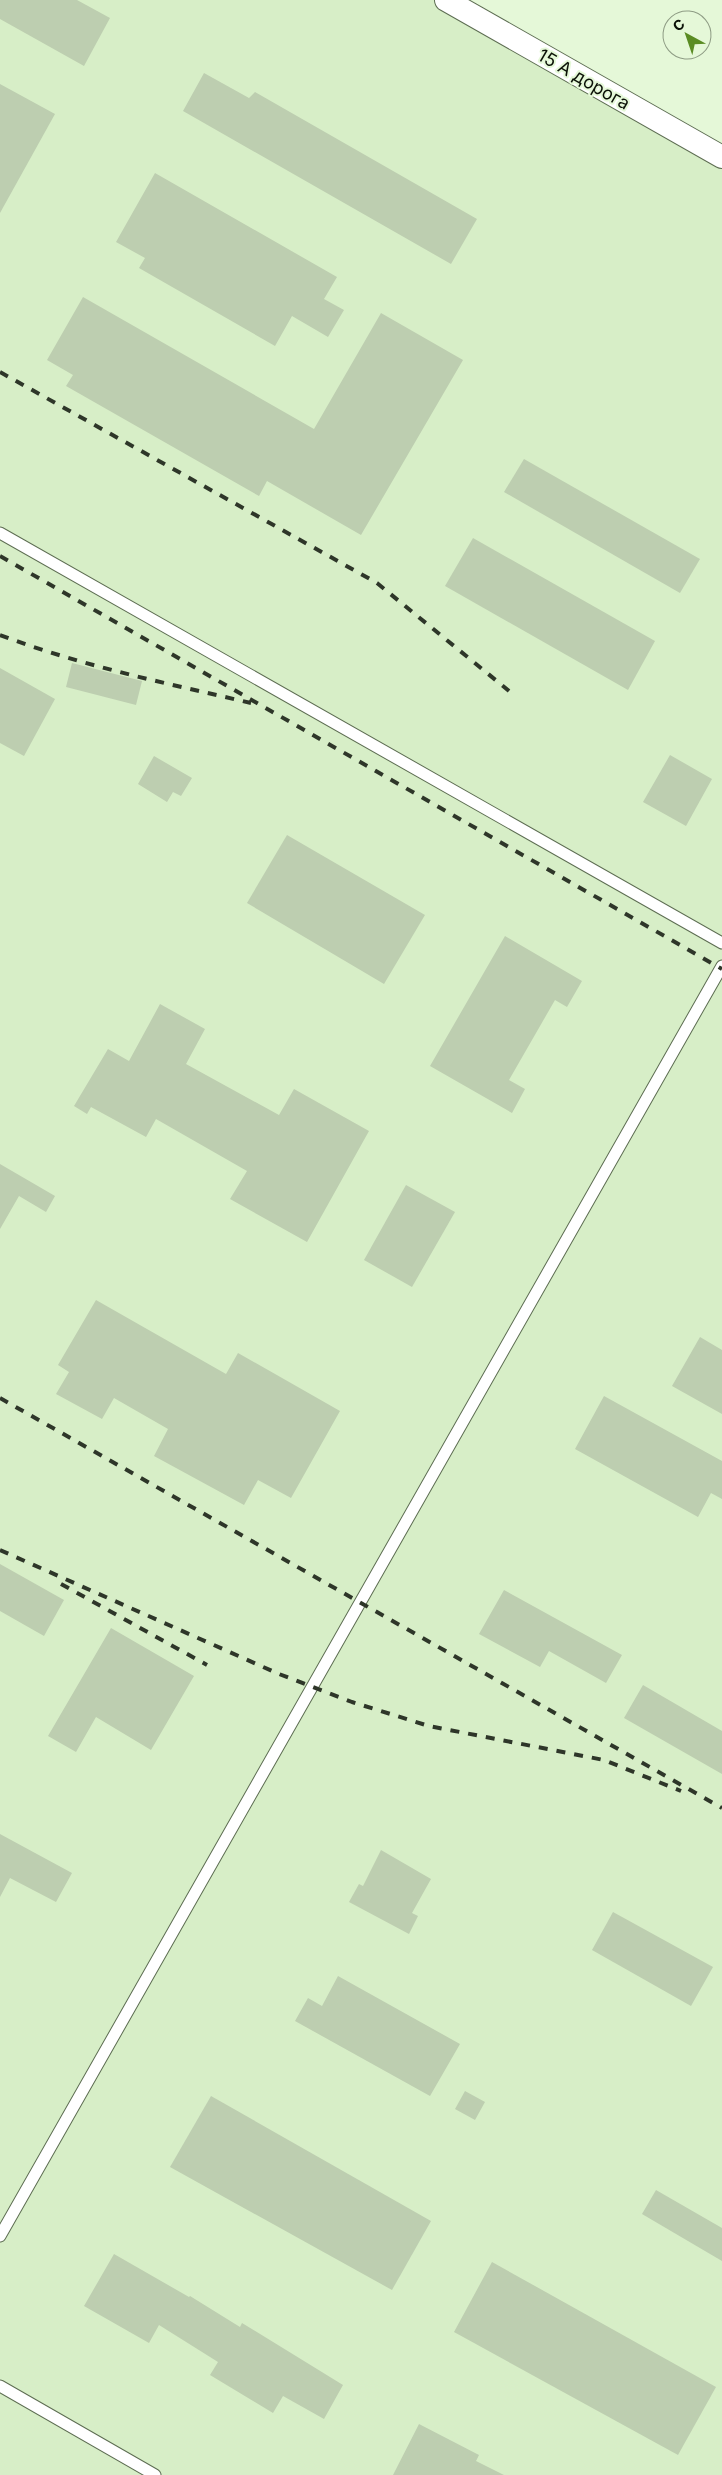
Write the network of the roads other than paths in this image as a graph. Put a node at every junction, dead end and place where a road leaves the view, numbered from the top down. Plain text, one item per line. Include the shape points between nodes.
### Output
1 (446, 0) edge
2 (722, 157) edge
3 (0, 534) edge
4 (722, 943) edge
5 (722, 966) edge
6 (0, 2236) edge
7 (0, 2386) edge
8 (155, 2475) edge

1 - 2 street, 15 А дорога
3 - 4 lane
5 - 6 lane
7 - 8 lane

